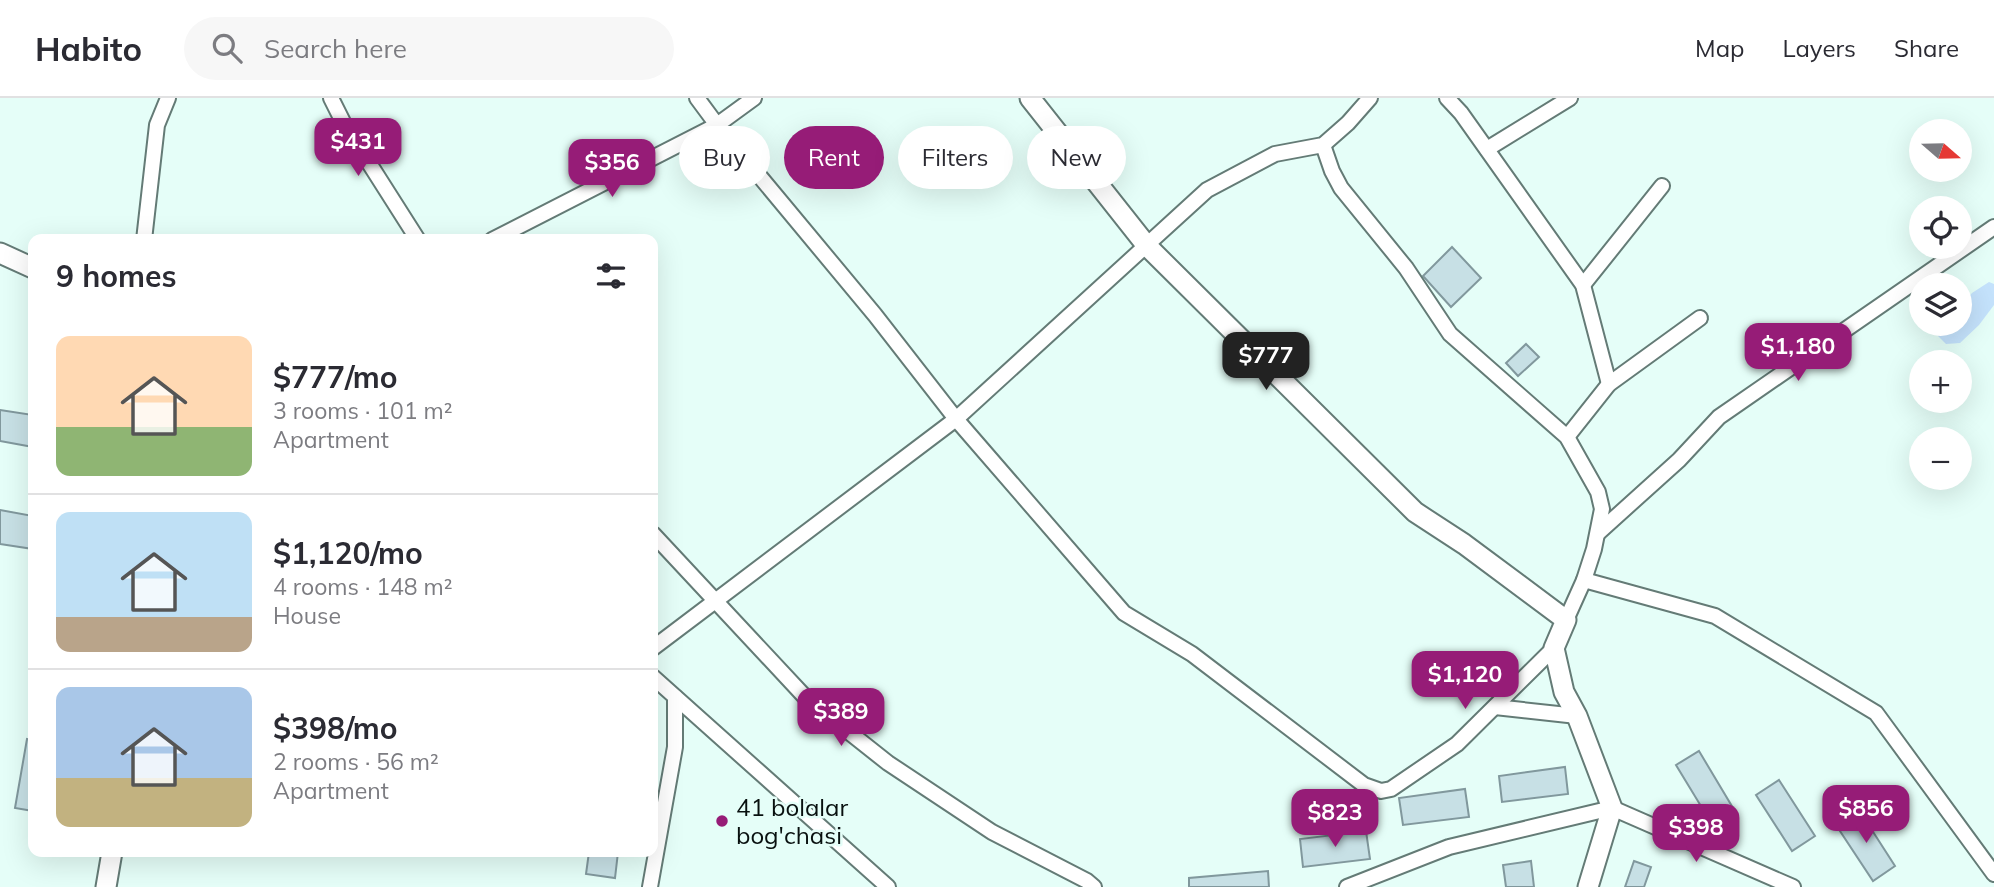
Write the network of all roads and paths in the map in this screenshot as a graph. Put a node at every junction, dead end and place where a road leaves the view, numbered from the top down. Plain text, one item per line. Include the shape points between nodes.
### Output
1 (168, 98) edge
2 (331, 98) edge
3 (697, 98) edge
4 (754, 98) edge
5 (1030, 98) edge
6 (1447, 98) edge
7 (1570, 98) edge
8 (1363, 101) edge
9 (717, 125) junction
10 (1323, 145) junction
11 (1487, 149) junction
12 (1662, 186) dead end
13 (1994, 227) edge
14 (145, 234) edge
15 (414, 234) edge
16 (504, 234) edge
17 (1147, 246) junction
18 (0, 253) edge
19 (28, 266) edge
20 (1583, 285) junction
21 (1700, 318) dead end
22 (1609, 384) junction
23 (956, 419) junction
24 (1567, 437) junction
25 (1598, 533) junction
26 (658, 539) edge
27 (1584, 580) junction
28 (715, 600) junction
29 (1566, 620) junction
30 (658, 644) edge
31 (1554, 648) junction
32 (658, 681) edge
33 (676, 697) junction
34 (1495, 707) junction
35 (1577, 716) junction
36 (1612, 808) junction
37 (658, 842) edge
38 (111, 857) edge
39 (655, 857) edge
40 (1994, 874) edge
41 (1088, 885) edge
42 (106, 887) edge
43 (650, 887) edge
44 (888, 887) edge
45 (1347, 887) edge
46 (1588, 887) edge
47 (1790, 887) edge

1 - 14 street via 158,125
2 - 15 street
3 - 9 street
4 - 9 street
5 - 17 street
6 - 11 street
7 - 11 street
8 - 10 street via 1348,123
9 - 16 street
9 - 23 street
10 - 17 street via 1275,154 1207,190
10 - 24 street via 1341,188 1406,268 1450,334
11 - 20 street
12 - 20 street
13 - 25 street via 1720,417
17 - 23 street
17 - 29 street via 1415,512
18 - 19 street
20 - 22 street
21 - 22 street
22 - 24 street
23 - 28 street
23 - 34 street via 1124,613 1192,654 1368,787 1391,789 1457,744
24 - 25 street via 1598,492 1602,509
25 - 27 street
26 - 28 street
27 - 29 street
27 - 40 street via 1714,616 1876,713
28 - 30 street
28 - 41 street via 806,698 888,763 992,832
29 - 31 street
31 - 34 street
31 - 35 street via 1564,692
32 - 33 street
33 - 37 street via 675,747
33 - 44 street
34 - 35 street
35 - 36 street
36 - 45 street via 1449,847
36 - 46 street
36 - 47 street
38 - 42 street
39 - 43 street

